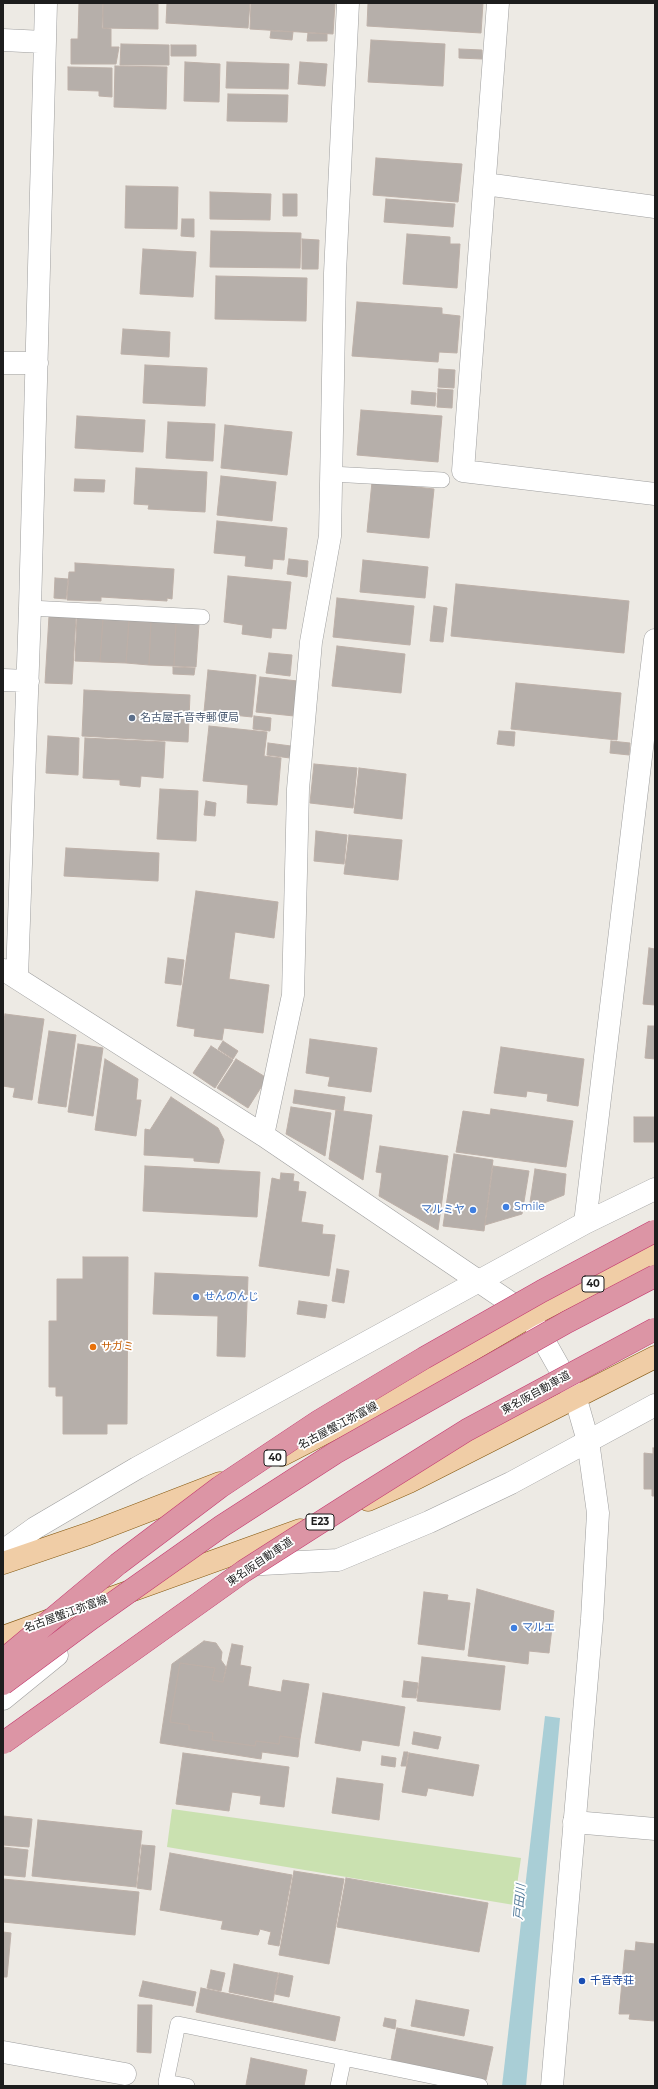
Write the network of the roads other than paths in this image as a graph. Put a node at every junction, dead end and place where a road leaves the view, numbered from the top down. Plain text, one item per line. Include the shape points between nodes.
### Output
1 (46, 3) edge
2 (348, 3) edge
3 (498, 3) edge
4 (3, 40) edge
5 (44, 42) junction
6 (485, 184) junction
7 (655, 206) edge
8 (3, 363) edge
9 (37, 364) junction
10 (331, 474) junction
11 (442, 480) dead end
12 (655, 494) edge
13 (30, 608) junction
14 (202, 617) dead end
15 (655, 640) edge
16 (3, 680) edge
17 (28, 681) junction
18 (10, 973) edge
19 (262, 1135) junction
20 (655, 1189) edge
21 (585, 1223) junction
22 (655, 1231) edge
23 (655, 1252) edge
24 (655, 1276) edge
25 (478, 1281) junction
26 (530, 1316) junction
27 (655, 1329) edge
28 (655, 1357) edge
29 (575, 1396) junction
30 (655, 1405) edge
31 (588, 1441) junction
32 (3, 1551) edge
33 (3, 1563) edge
34 (201, 1566) junction
35 (109, 1599) junction
36 (3, 1637) edge
37 (3, 1660) edge
38 (3, 1684) edge
39 (3, 1699) edge
40 (3, 1742) edge
41 (574, 1822) junction
42 (655, 1829) edge
43 (3, 2052) edge
44 (344, 2058) junction
45 (125, 2074) dead end
46 (187, 2086) edge
47 (338, 2086) edge
48 (480, 2086) edge
49 (552, 2086) edge

1 - 5 street
2 - 10 street via 335,273
3 - 6 street
4 - 5 street
5 - 9 street
6 - 7 street
6 - 12 street via 464,471
8 - 9 street
9 - 13 street
10 - 11 lane
10 - 19 street via 330,536 311,642 298,789 294,995
13 - 14 lane
13 - 17 street
15 - 21 street
16 - 17 street
17 - 18 street
18 - 19 street
19 - 25 street
20 - 21 street
21 - 25 street
22 - 37 highway, bridge via 535,1295 319,1421 220,1488 125,1559
23 - 26 main road, 名古屋蟹江弥富線 / 40
24 - 38 highway, bridge via 567,1322 335,1453 222,1526
25 - 26 street
25 - 32 street via 137,1468 35,1528
26 - 29 street
26 - 33 main road, 名古屋蟹江弥富線 / 40 via 373,1408 290,1451 203,1490
27 - 40 highway, 東名阪自動車道 / E23, bridge via 467,1430 360,1497 244,1571
28 - 29 main road, 名古屋蟹江弥富線
29 - 31 street
29 - 34 main road, 名古屋蟹江弥富線 via 409,1482 306,1528
30 - 31 street
31 - 34 street via 511,1484 338,1560
31 - 41 street via 598,1513 592,1619
34 - 35 main road, 名古屋蟹江弥富線
35 - 36 main road, 名古屋蟹江弥富線
35 - 39 street via 74,1640
41 - 42 street
41 - 49 street
43 - 45 street
44 - 46 lane via 178,2024 166,2082
44 - 47 lane
44 - 48 lane

